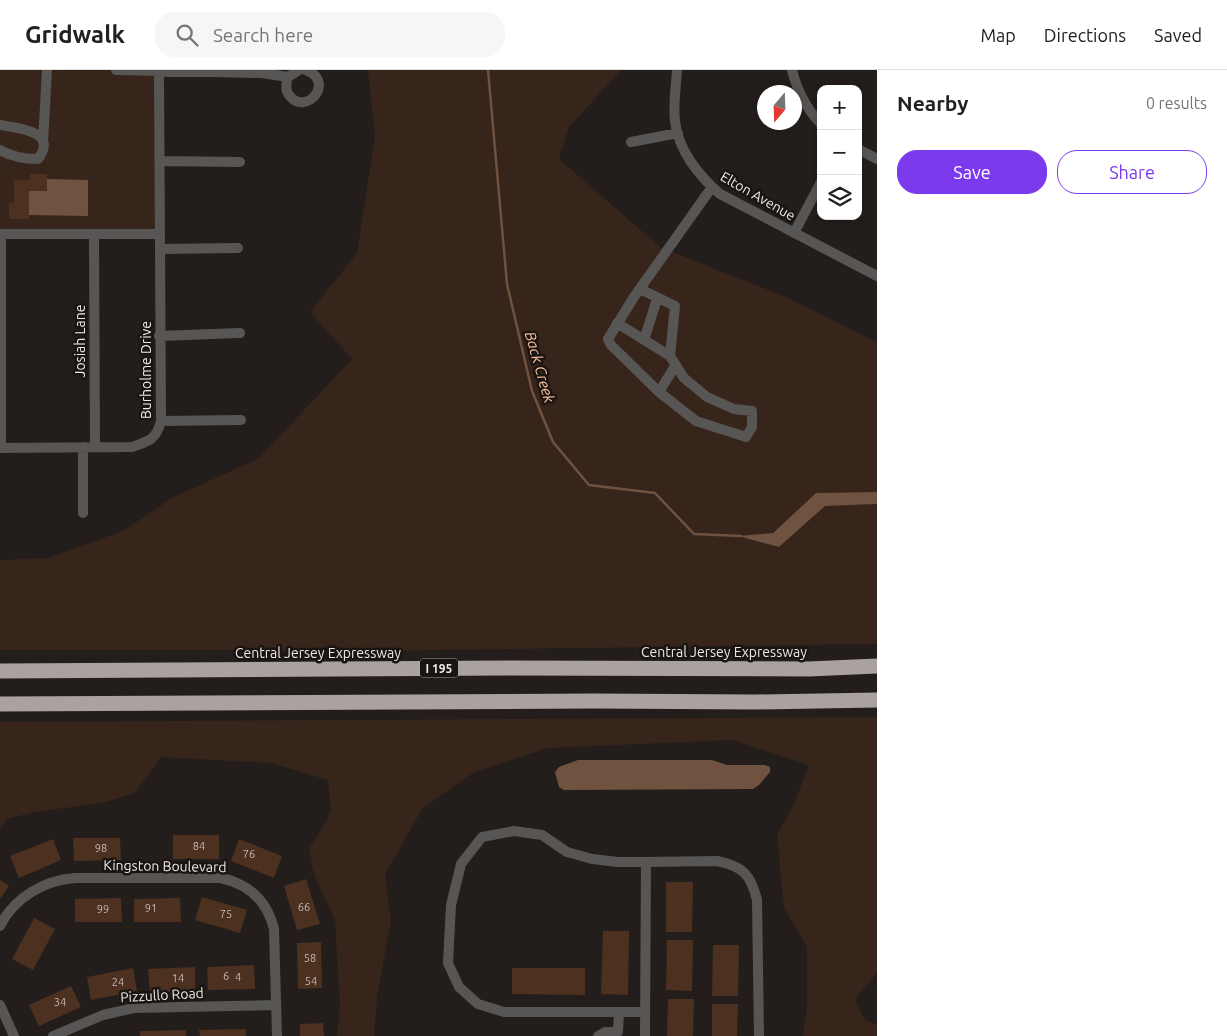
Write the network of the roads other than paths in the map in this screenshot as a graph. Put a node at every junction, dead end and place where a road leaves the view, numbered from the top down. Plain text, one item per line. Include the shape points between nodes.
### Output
1 (47, 70) edge
2 (116, 70) edge
3 (299, 70) edge
4 (305, 70) edge
5 (677, 70) edge
6 (792, 70) edge
7 (159, 71) edge
8 (288, 77) junction
9 (817, 119) edge
10 (0, 125) edge
11 (678, 132) junction
12 (43, 142) junction
13 (631, 142) dead end
14 (0, 150) edge
15 (862, 151) edge
16 (877, 159) edge
17 (161, 161) junction
18 (240, 162) dead end
19 (712, 187) junction
20 (817, 189) edge
21 (794, 232) junction
22 (1, 234) edge
23 (94, 234) junction
24 (160, 234) junction
25 (160, 248) junction
26 (238, 248) dead end
27 (877, 276) edge
28 (640, 289) junction
29 (657, 299) junction
30 (617, 323) junction
31 (240, 333) dead end
32 (159, 336) junction
33 (644, 340) junction
34 (670, 356) junction
35 (676, 366) junction
36 (659, 392) junction
37 (240, 420) dead end
38 (160, 421) junction
39 (83, 447) junction
40 (95, 447) junction
41 (0, 448) edge
42 (83, 512) dead end
43 (877, 666) edge
44 (0, 670) edge
45 (877, 700) edge
46 (0, 704) edge
47 (646, 862) junction
48 (0, 926) edge
49 (0, 1005) edge
50 (276, 1005) junction
51 (618, 1012) junction
52 (644, 1012) junction
53 (14, 1036) edge
54 (54, 1036) edge
55 (277, 1036) edge
56 (598, 1036) edge
57 (645, 1036) edge
58 (758, 1036) edge

1 - 12 street
2 - 7 street
3 - 8 street
4 - 8 street via 316,76 319,84 310,100 300,102 290,97 286,88
5 - 11 street, Elton Avenue via 675,122
6 - 9 street via 796,87
7 - 8 street via 262,73
7 - 17 street, Burholme Drive
10 - 12 street via 33,131
11 - 13 street
11 - 19 street, Elton Avenue via 689,159
12 - 14 street via 43,151 38,159 22,159
15 - 16 street
17 - 18 street
17 - 24 street, Burholme Drive
19 - 21 street, Elton Avenue
19 - 28 street
20 - 21 street
21 - 27 street, Elton Avenue
22 - 23 street
22 - 41 street
23 - 24 street
23 - 40 street, Josiah Lane
24 - 25 street, Burholme Drive
25 - 26 street
25 - 32 street, Burholme Drive
28 - 29 street
28 - 30 street
29 - 33 street
29 - 34 street via 675,306
30 - 33 street
30 - 36 street via 608,339 611,345
31 - 32 street
32 - 38 street, Burholme Drive
33 - 34 street
34 - 35 street
35 - 36 street
35 - 36 street via 684,378 707,397 734,409 752,411 752,427 746,437 696,421
37 - 38 street
38 - 40 street, Burholme Drive via 155,436 147,443 132,447
39 - 40 street, Burholme Drive
39 - 41 street, Burholme Drive
39 - 42 street
43 - 44 highway, Central Jersey Expressway / I 195 via 800,669
45 - 46 highway
47 - 51 street via 592,860 567,852 542,835 523,832 482,837 461,864 452,905 448,963 459,987 478,1004 504,1012
47 - 52 street
47 - 58 street via 728,863 746,873 754,884 757,900
48 - 50 street, Kingston Boulevard via 18,902 56,881 84,878 232,880 260,898 271,918
49 - 53 street
50 - 54 street, Pizzullo Road via 134,1008 103,1015
50 - 55 street, Kingston Boulevard
51 - 52 street
51 - 56 street via 618,1032
52 - 57 street

